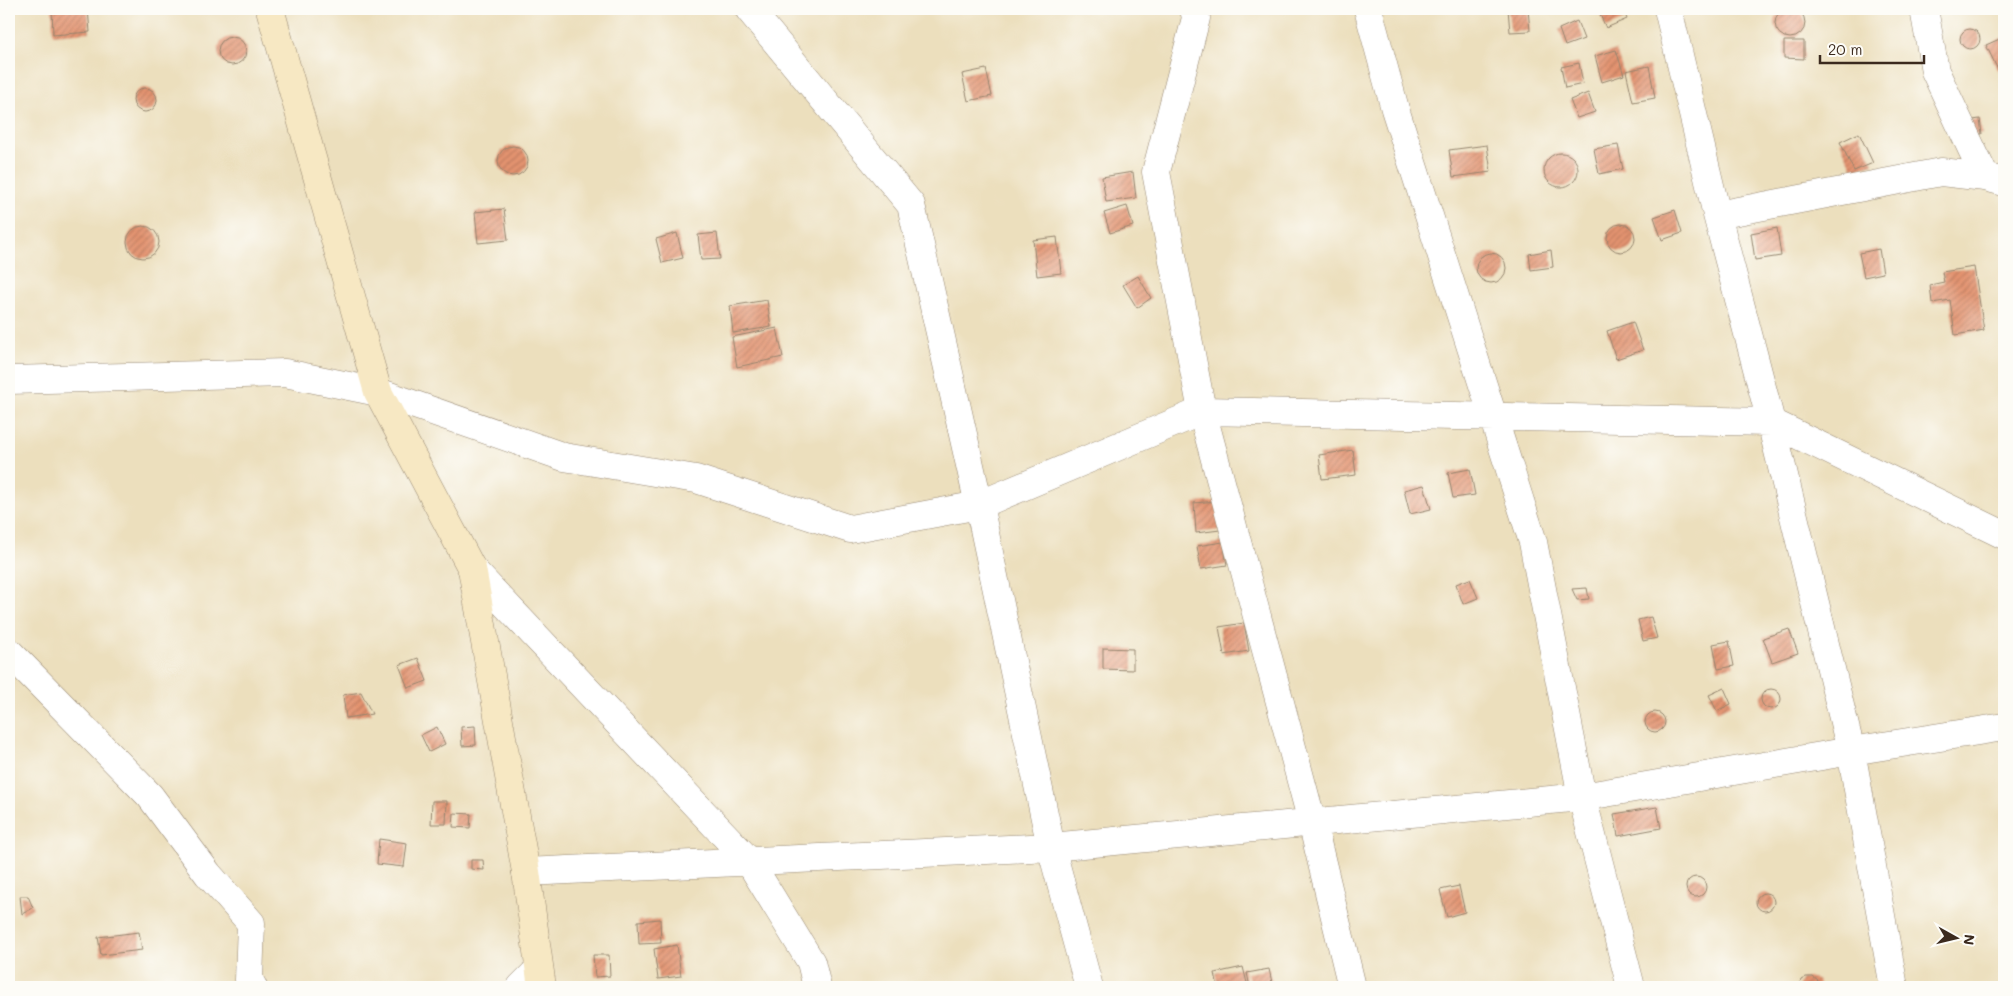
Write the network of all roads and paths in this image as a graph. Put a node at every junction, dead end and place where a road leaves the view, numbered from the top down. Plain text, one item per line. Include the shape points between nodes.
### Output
1 (270, 9) edge
2 (749, 9) edge
3 (1194, 9) edge
4 (1368, 9) edge
5 (1668, 9) edge
6 (1924, 9) edge
7 (1994, 179) edge
8 (1717, 215) junction
9 (9, 380) edge
10 (378, 392) junction
11 (1202, 411) junction
12 (1493, 416) junction
13 (1771, 422) junction
14 (979, 505) junction
15 (2004, 535) edge
16 (472, 569) junction
17 (9, 652) edge
18 (2004, 727) edge
19 (1851, 751) junction
20 (1582, 797) junction
21 (1312, 822) junction
22 (1051, 847) junction
23 (749, 861) junction
24 (526, 872) junction
25 (534, 981) edge
26 (253, 987) edge
27 (817, 987) edge
28 (1089, 987) edge
29 (1352, 987) edge
30 (1631, 987) edge
31 (1894, 987) edge

1 - 10 main road
2 - 14 street via 911,205
3 - 11 street via 1196,18 1156,172
4 - 12 street via 1395,109
5 - 8 street
6 - 7 street via 1935,71
7 - 8 street via 1941,172
8 - 13 street
9 - 10 street via 285,373
10 - 14 street via 564,457 696,479 850,529
10 - 16 main road
11 - 12 street
11 - 14 street
11 - 21 street
12 - 13 street
12 - 20 street via 1533,542
13 - 15 street
13 - 19 street
14 - 22 street
16 - 23 street
16 - 24 main road
17 - 26 street via 150,796 208,874 250,923 249,980
18 - 19 street
19 - 20 street
19 - 31 street
20 - 21 street
20 - 30 street
21 - 22 street
21 - 29 street
22 - 23 street
22 - 28 street
23 - 24 street
23 - 27 street via 811,962
24 - 25 main road

